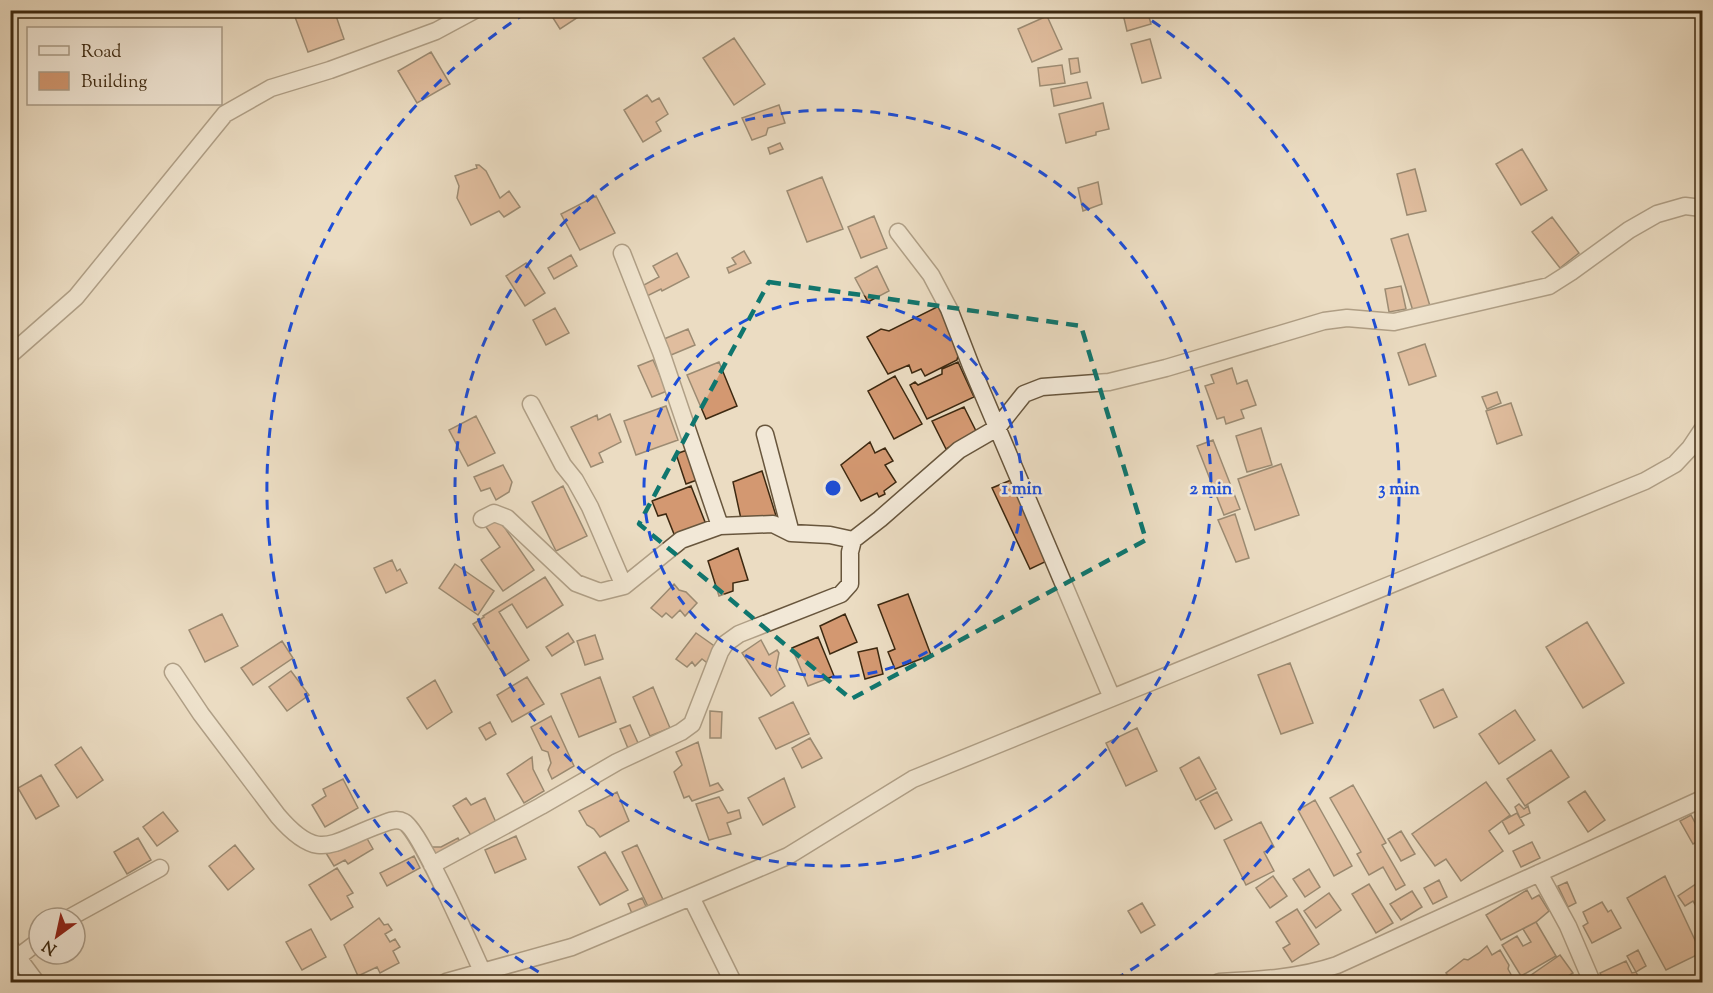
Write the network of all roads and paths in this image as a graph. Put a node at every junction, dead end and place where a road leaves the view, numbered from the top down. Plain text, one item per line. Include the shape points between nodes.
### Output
1 (475, 10) edge
2 (1702, 208) edge
3 (898, 232) dead end
4 (622, 254) dead end
5 (10, 355) edge
6 (531, 404) dead end
7 (997, 428) junction
8 (1702, 430) edge
9 (765, 434) dead end
10 (482, 519) dead end
11 (720, 526) junction
12 (791, 533) junction
13 (853, 540) junction
14 (624, 586) junction
15 (173, 672) dead end
16 (1112, 698) junction
17 (1702, 799) edge
18 (432, 865) junction
19 (160, 868) dead end
20 (1539, 873) junction
21 (690, 897) junction
22 (87, 908) edge
23 (14, 952) edge
24 (482, 971) junction
25 (36, 982) edge
26 (449, 982) edge
27 (733, 982) edge
28 (1219, 982) edge
29 (1592, 982) edge

1 - 5 street via 436,31 271,88 225,114 76,297
2 - 7 street via 1685,206 1657,214 1548,286 1394,322 1347,318 1323,321 1109,382 1042,387 1024,394
3 - 7 street via 931,275 949,309
4 - 11 street via 661,352
6 - 14 street via 590,507
7 - 13 street via 959,450
7 - 16 street
8 - 16 street via 1675,464 1645,480
9 - 12 street
10 - 14 street via 494,513 516,524 576,583 600,592
11 - 12 street via 773,524
11 - 14 street via 681,540
12 - 13 street
13 - 18 street via 850,584 841,594 739,634 725,644 692,724
15 - 18 street via 291,832 319,847 392,820 404,822 412,828
16 - 21 street via 913,779 788,856
17 - 20 street
18 - 24 street
19 - 22 street
20 - 28 street via 1314,973
20 - 29 street
21 - 24 street via 572,947
21 - 27 street
23 - 25 street
24 - 26 street

